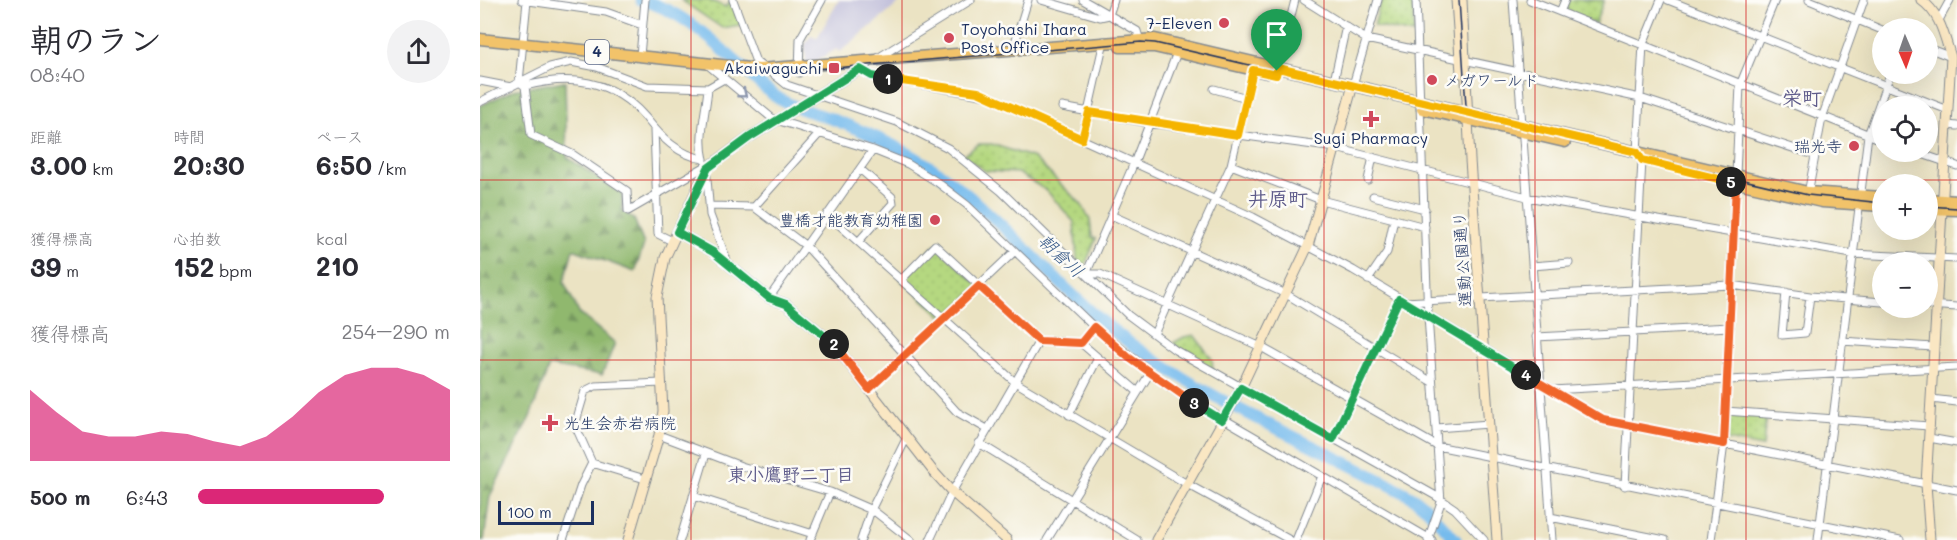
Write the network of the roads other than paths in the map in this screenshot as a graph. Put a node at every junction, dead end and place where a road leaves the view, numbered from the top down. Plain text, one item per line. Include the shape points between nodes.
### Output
1 (524, 0) edge
2 (645, 0) edge
3 (733, 0) edge
4 (822, 0) edge
5 (971, 0) edge
6 (1029, 0) edge
7 (1041, 0) edge
8 (1083, 0) edge
9 (1114, 0) edge
10 (1295, 0) edge
11 (1304, 0) edge
12 (1378, 0) edge
13 (1416, 0) edge
14 (1456, 0) edge
15 (1462, 0) edge
16 (1513, 0) edge
17 (1530, 0) edge
18 (1565, 0) edge
19 (1661, 0) edge
20 (1668, 0) edge
21 (1775, 0) edge
22 (1809, 0) edge
23 (1864, 0) edge
24 (1921, 0) edge
25 (1950, 0) edge
26 (1560, 12) junction
27 (1109, 15) junction
28 (1937, 18) edge
29 (1857, 20) junction
30 (1938, 20) joint
31 (642, 25) junction
32 (1346, 26) junction
33 (1872, 26) edge
34 (1761, 36) junction
35 (480, 39) edge
36 (1366, 39) junction
37 (1141, 42) junction
38 (522, 44) junction
39 (1643, 44) junction
40 (1103, 45) junction
41 (1957, 47) edge
42 (1179, 48) junction
43 (1013, 49) junction
44 (1418, 51) junction
45 (1938, 52) edge
46 (640, 56) junction
47 (1951, 57) junction
48 (1463, 60) junction
49 (874, 61) junction
50 (711, 65) junction
51 (1254, 66) junction
52 (860, 69) junction
53 (1840, 69) junction
54 (765, 70) junction
55 (799, 70) junction
56 (1277, 72) junction
57 (1518, 72) junction
58 (724, 79) junction
59 (480, 81) edge
60 (1334, 81) junction
61 (522, 84) junction
62 (1740, 85) junction
63 (1886, 85) junction
64 (511, 87) junction
65 (708, 88) junction
66 (1953, 88) edge
67 (1214, 89) dead end
68 (1352, 89) junction
69 (818, 97) junction
70 (1247, 98) junction
71 (1640, 98) junction
72 (480, 102) edge
73 (1421, 105) junction
74 (1062, 107) dead end
75 (1948, 110) junction
76 (1089, 112) junction
77 (1466, 115) junction
78 (1821, 118) junction
79 (781, 120) junction
80 (1149, 123) junction
81 (1953, 125) edge
82 (1522, 128) junction
83 (654, 130) junction
84 (1739, 130) junction
85 (820, 133) junction
86 (1238, 135) junction
87 (1868, 135) junction
88 (1872, 136) edge
89 (1082, 139) junction
90 (1336, 148) junction
91 (873, 150) junction
92 (1640, 156) junction
93 (1814, 156) junction
94 (1373, 157) junction
95 (1938, 159) edge
96 (1946, 162) junction
97 (1134, 163) junction
98 (706, 164) junction
99 (1231, 165) junction
100 (1957, 166) edge
101 (860, 169) junction
102 (1424, 170) junction
103 (1736, 179) junction
104 (1368, 180) dead end
105 (1472, 182) junction
106 (657, 195) junction
107 (1808, 195) junction
108 (1373, 196) dead end
109 (1527, 197) junction
110 (1872, 198) edge
111 (1215, 200) junction
112 (1321, 200) junction
113 (1858, 200) junction
114 (1957, 201) edge
115 (1938, 203) edge
116 (1872, 204) edge
117 (1942, 205) junction
118 (709, 206) junction
119 (1938, 206) edge
120 (754, 207) junction
121 (1425, 209) junction
122 (1957, 210) edge
123 (827, 214) junction
124 (1111, 215) junction
125 (1640, 216) junction
126 (1394, 219) junction
127 (1425, 227) junction
128 (1733, 232) junction
129 (674, 237) junction
130 (858, 242) junction
131 (806, 246) junction
132 (1308, 246) junction
133 (1015, 251) junction
134 (1192, 252) junction
135 (1852, 254) junction
136 (1939, 258) junction
137 (1957, 259) edge
138 (728, 263) junction
139 (1569, 263) dead end
140 (1938, 265) edge
141 (1532, 266) junction
142 (1086, 274) junction
143 (901, 280) junction
144 (1368, 280) junction
145 (1731, 285) junction
146 (979, 286) junction
147 (1636, 290) junction
148 (1786, 292) junction
149 (1286, 294) junction
150 (1533, 295) junction
151 (1810, 296) junction
152 (769, 298) junction
153 (1480, 298) junction
154 (1847, 299) junction
155 (1401, 300) junction
156 (1427, 301) junction
157 (1872, 301) edge
158 (1168, 304) junction
159 (1938, 306) edge
160 (1957, 307) edge
161 (1428, 316) junction
162 (944, 318) junction
163 (1932, 318) edge
164 (1094, 327) junction
165 (1730, 327) junction
166 (1634, 332) junction
167 (1154, 334) junction
168 (1536, 337) junction
169 (1842, 340) junction
170 (1039, 341) junction
171 (1081, 343) junction
172 (1933, 346) junction
173 (1261, 347) junction
174 (1375, 349) junction
175 (1484, 351) junction
176 (907, 354) junction
177 (1098, 358) junction
178 (1957, 367) edge
179 (1933, 368) junction
180 (1150, 373) junction
181 (1838, 374) junction
182 (1727, 379) junction
183 (1015, 382) junction
184 (1432, 382) junction
185 (1540, 382) junction
186 (662, 383) junction
187 (1632, 386) junction
188 (869, 389) junction
189 (1241, 390) junction
190 (1552, 390) junction
191 (1138, 392) junction
192 (1931, 399) junction
193 (1352, 400) junction
194 (1957, 402) edge
195 (1725, 411) junction
196 (1069, 415) junction
197 (1223, 419) junction
198 (1833, 419) junction
199 (1489, 424) junction
200 (1630, 425) junction
201 (1929, 426) junction
202 (1436, 428) junction
203 (987, 429) junction
204 (659, 435) junction
205 (1929, 438) junction
206 (906, 439) junction
207 (1109, 439) junction
208 (1333, 439) junction
209 (979, 443) junction
210 (1957, 443) edge
211 (1724, 444) junction
212 (1437, 446) junction
213 (706, 454) junction
214 (1491, 458) junction
215 (592, 463) junction
216 (1828, 465) junction
217 (1546, 469) junction
218 (1322, 476) junction
219 (645, 478) junction
220 (1186, 484) junction
221 (1926, 484) junction
222 (1625, 486) junction
223 (1957, 490) edge
224 (830, 492) junction
225 (952, 492) junction
226 (693, 496) junction
227 (1072, 500) junction
228 (1441, 500) junction
229 (1716, 504) junction
230 (871, 510) junction
231 (1550, 518) junction
232 (1820, 524) junction
233 (811, 537) edge
234 (1430, 538) edge
235 (563, 540) edge
236 (628, 540) edge
237 (680, 540) edge
238 (861, 540) edge
239 (911, 540) edge
240 (930, 540) edge
241 (1007, 540) edge
242 (1047, 540) edge
243 (1137, 540) edge
244 (1156, 540) edge
245 (1290, 540) edge
246 (1296, 540) edge
247 (1484, 540) edge
248 (1497, 540) edge
249 (1552, 540) edge
250 (1665, 540) edge
251 (1711, 540) edge
252 (1818, 540) edge
253 (1900, 540) edge
254 (1930, 540) edge

1 - 31 street via 606,12
1 - 38 street
2 - 31 street
3 - 54 street via 756,62
4 - 55 street via 800,39
5 - 49 street
6 - 43 street
7 - 27 street via 1100,17
8 - 27 street
9 - 27 street
10 - 56 street
11 - 32 street
12 - 36 street
13 - 44 street
14 - 48 street, 運動公園通り
15 - 48 street, 運動公園通り
16 - 57 street
17 - 26 street
18 - 26 street
19 - 39 street
20 - 34 street
21 - 34 street
22 - 29 street
23 - 29 street
24 - 28 street
25 - 30 street
26 - 39 street
27 - 37 street via 1137,31
29 - 33 street
29 - 53 street
30 - 47 street
31 - 46 street
32 - 36 street
32 - 60 street
34 - 53 street
34 - 62 street
35 - 38 main road, 4
36 - 44 street
36 - 68 street
37 - 40 main road, 4
37 - 42 main road, 4
38 - 46 main road, 4
38 - 61 street
39 - 62 street
39 - 71 street
40 - 43 main road, 4
40 - 52 main road, 4
40 - 76 street
41 - 47 street
42 - 51 main road, 4
42 - 80 street
43 - 49 main road, 4
44 - 48 street
44 - 73 street
45 - 47 street
46 - 50 main road, 4
47 - 66 street
48 - 57 street
48 - 77 street, 運動公園通り
49 - 52 street
49 - 55 main road, 4
50 - 54 main road, 4
50 - 58 street
51 - 56 main road, 4
51 - 70 street
52 - 55 main road, 4
52 - 69 street
52 - 89 street via 872,76 978,92
53 - 63 street
53 - 78 street
54 - 55 main road, 4
54 - 69 street via 787,85
56 - 60 main road, 4
56 - 68 main road, 4
57 - 71 street
57 - 82 street
58 - 65 street
58 -> 79 street via 772,119
59 - 64 street
60 - 68 main road, 4
61 - 64 street
61 - 65 street via 550,67 571,62 597,67 647,86
61 - 83 street via 570,78 608,89 635,107
61 - 106 street via 531,135 572,154 627,191 628,212
62 - 78 street
62 - 84 street
63 - 75 street
63 - 87 street
64 - 72 street
65 - 98 street via 700,138
66 - 75 street
67 - 70 street
68 - 73 main road, 4
68 - 90 street
69 - 79 street
69 - 142 street via 897,122 948,148 1001,191
70 - 86 street
71 - 84 street
71 - 92 street
73 - 77 main road, 4
73 - 102 street
74 - 76 street
75 - 81 street
76 - 80 street
76 - 89 street
77 - 82 main road, 4
77 - 105 street, 運動公園通り
78 - 87 street
78 - 93 street
79 - 85 street
79 - 98 street
80 - 86 street
80 - 97 street
81 - 96 street
82 - 92 main road, 4
82 - 109 street
83 - 98 street
83 - 106 street
84 - 93 street
84 - 103 street
85 - 91 street
85 - 120 street
86 - 90 street
86 - 99 street
87 - 88 street
87 - 113 street
89 - 97 street
90 - 94 street
90 - 112 street
91 - 101 street
91 - 133 street via 938,182
92 - 103 main road, 4
92 - 125 street
93 - 107 street
94 - 102 street
94 - 104 street
95 - 96 street
96 - 100 street
96 - 117 street
97 - 111 street
97 - 124 street
98 - 106 street
98 - 118 street
98 - 129 street
99 - 111 street
99 - 112 street
101 - 123 street
101 - 130 street via 892,197 893,203
102 - 105 street
102 - 121 street
103 - 107 main road, 4
103 - 128 street
105 - 109 street
105 - 153 street, 運動公園通り
106 - 129 street via 658,234
107 - 113 main road, 4
108 - 121 street
109 - 125 street
109 - 141 street
110 - 113 main road, 4
111 - 132 street
111 - 134 street
112 - 126 street
112 - 132 street
113 - 116 main road, 4
113 - 135 street
114 - 117 main road
115 - 117 main road
117 - 119 main road
117 - 122 main road
117 - 136 street
118 - 120 street
118 - 138 street
120 - 131 street
121 - 127 street
123 - 130 street
123 - 131 street
124 - 134 street
124 - 142 street
125 - 128 street
125 - 147 street
126 - 127 street
126 - 144 street via 1386,252
127 - 156 street
128 - 135 street
128 - 145 street
129 - 138 street
129 - 186 street via 657,297
130 - 143 street
131 - 152 street
131 - 176 street
132 - 144 street
132 - 149 street
133 - 146 street
133 - 164 street
134 - 149 street
134 - 158 street
135 - 136 street
135 - 154 street
136 - 137 street
136 - 140 street
138 - 152 street
139 - 141 street
141 - 150 street
142 - 158 street via 1100,274
142 - 167 street
143 - 146 street via 935,245
143 - 162 street
144 - 155 street
145 - 147 street
145 - 148 street
145 - 165 street
146 - 162 street
146 - 170 street
147 - 150 street
147 - 166 street
148 - 151 street
148 - 151 street via 1782,335 1805,333
149 - 173 street
149 - 174 street
150 - 153 street
150 - 168 street
151 - 154 street
152 - 188 street via 786,304 833,343
153 - 156 street
153 - 175 street, 運動公園通り
154 - 157 street
154 - 169 street
155 - 156 street
155 - 161 street
155 - 174 street
156 - 161 street
158 - 167 street
158 - 173 street
159 - 160 street
161 - 175 street
161 - 184 street
162 - 176 street
162 - 183 street
163 - 172 street
164 - 171 street
164 - 180 street
165 - 166 street
165 - 182 street
166 - 168 street
166 - 187 street
167 - 189 street
168 - 185 street
169 - 172 street
169 - 181 street
170 - 171 street
170 - 183 street
171 - 177 street
172 - 179 street
173 - 189 street
173 - 193 street
174 - 184 street
174 - 193 street
175 - 185 street
175 - 199 street, 運動公園通り
176 - 188 street
176 - 203 street via 957,412
177 - 191 street
177 - 196 street
178 - 179 street
179 - 181 street
179 - 192 street
180 - 191 street
180 - 197 street
181 - 182 street
181 - 198 street
182 - 187 street
182 - 195 street
183 - 196 street
183 - 203 street
184 - 202 street
185 - 190 street
185 - 217 street
186 - 204 street
186 - 215 street via 595,386 585,391 575,425
187 - 190 street
187 - 200 street
188 - 206 street
189 - 197 street
189 - 208 street
190 - 200 street via 1603,420
191 - 207 street
192 - 194 street
192 - 201 street
193 - 208 street
193 - 212 street
195 - 198 street
195 - 211 street
196 - 207 street
197 - 218 street
197 - 220 street
198 - 201 street
198 - 216 street
199 - 202 street
199 - 214 street, 運動公園通り
200 - 211 street
200 - 222 street
201 - 205 street
202 - 212 street
203 - 209 street
204 - 213 street
204 - 219 street
205 - 210 street
205 - 221 street
206 - 225 street
206 - 230 street
207 - 220 street
207 - 227 street
208 - 228 street
209 - 225 street
209 - 227 street
211 - 216 street
211 - 229 street
212 - 214 street
212 - 228 street
213 - 224 street
213 - 226 street
214 - 217 street
214 - 248 street, 運動公園通り
215 - 219 street
215 - 235 street
216 - 221 street
216 - 232 street
217 - 222 street
217 - 231 street
218 - 234 street
218 - 246 street
219 - 236 street
220 - 244 street
220 - 245 street
221 - 223 street
221 - 254 street
222 - 229 street
224 - 230 street
224 - 233 street
225 - 240 street
225 - 241 street
226 - 233 street
226 - 237 street
227 - 242 street
227 - 243 street
228 - 234 street
228 - 247 street
229 - 232 street
229 - 251 street
230 - 238 street
230 - 239 street
231 - 249 street
231 - 250 street
232 - 252 street
232 - 253 street

